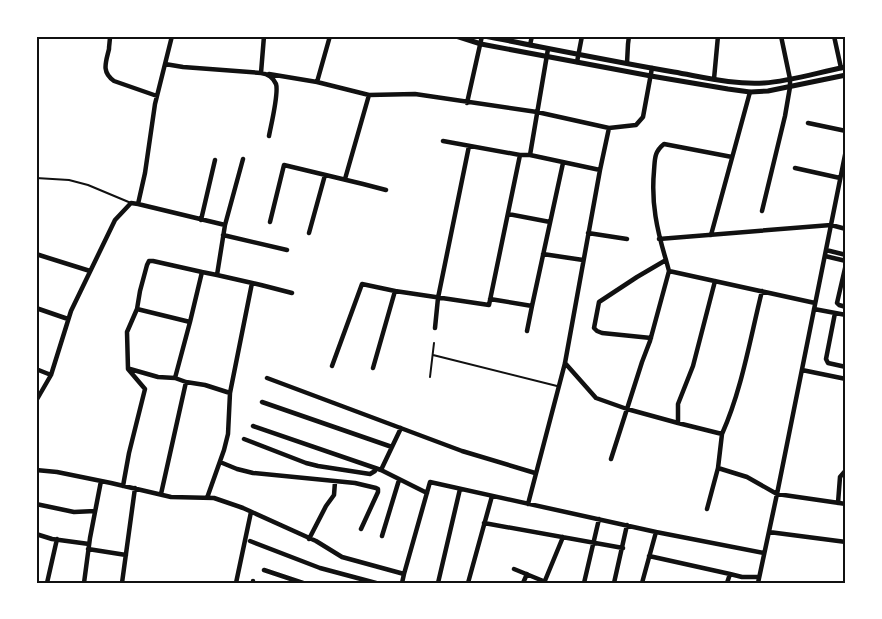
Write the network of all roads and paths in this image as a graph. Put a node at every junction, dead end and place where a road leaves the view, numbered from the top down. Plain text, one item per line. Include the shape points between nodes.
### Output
1 (110, 36) edge
2 (172, 36) edge
3 (264, 36) edge
4 (330, 36) edge
5 (456, 36) edge
6 (483, 36) edge
7 (532, 36) edge
8 (582, 36) edge
9 (630, 36) edge
10 (718, 36) edge
11 (781, 36) edge
12 (834, 36) edge
13 (481, 44) junction
14 (530, 45) junction
15 (548, 49) junction
16 (577, 54) junction
17 (547, 56) junction
18 (577, 62) junction
19 (627, 63) junction
20 (165, 64) junction
21 (843, 67) edge
22 (652, 68) junction
23 (261, 73) junction
24 (268, 74) junction
25 (846, 75) edge
26 (651, 76) junction
27 (714, 79) junction
28 (790, 79) junction
29 (317, 82) junction
30 (790, 87) junction
31 (750, 92) junction
32 (369, 95) junction
33 (157, 96) junction
34 (467, 103) junction
35 (537, 112) junction
36 (808, 123) dead end
37 (609, 128) junction
38 (846, 131) edge
39 (269, 136) dead end
40 (443, 141) dead end
41 (469, 146) junction
42 (846, 150) edge
43 (520, 155) junction
44 (530, 155) junction
45 (732, 157) junction
46 (243, 159) dead end
47 (215, 160) dead end
48 (563, 163) junction
49 (795, 168) dead end
50 (600, 170) junction
51 (325, 174) junction
52 (36, 178) edge
53 (840, 178) junction
54 (345, 179) junction
55 (386, 190) dead end
56 (131, 203) junction
57 (138, 204) junction
58 (762, 211) dead end
59 (508, 214) junction
60 (200, 220) junction
61 (270, 222) dead end
62 (550, 222) junction
63 (226, 224) junction
64 (831, 225) junction
65 (846, 229) edge
66 (309, 232) dead end
67 (588, 233) junction
68 (710, 235) junction
69 (223, 236) junction
70 (627, 239) dead end
71 (660, 240) junction
72 (287, 250) dead end
73 (826, 250) junction
74 (36, 254) edge
75 (543, 254) junction
76 (846, 255) edge
77 (825, 256) junction
78 (583, 260) junction
79 (666, 260) junction
80 (846, 262) edge
81 (90, 271) junction
82 (669, 271) junction
83 (202, 272) junction
84 (217, 275) junction
85 (715, 281) junction
86 (252, 283) junction
87 (395, 291) junction
88 (762, 291) junction
89 (292, 293) dead end
90 (438, 298) junction
91 (490, 299) junction
92 (815, 303) junction
93 (532, 306) junction
94 (846, 307) edge
95 (36, 308) edge
96 (137, 309) junction
97 (814, 309) junction
98 (835, 313) junction
99 (846, 315) edge
100 (68, 319) junction
101 (190, 322) junction
102 (435, 328) dead end
103 (527, 331) dead end
104 (651, 338) junction
105 (434, 343) dead end
106 (433, 354) junction
107 (564, 363) junction
108 (332, 366) dead end
109 (846, 366) edge
110 (373, 368) dead end
111 (36, 369) edge
112 (128, 369) junction
113 (802, 370) junction
114 (51, 375) junction
115 (430, 377) dead end
116 (175, 378) junction
117 (267, 378) dead end
118 (846, 379) edge
119 (186, 382) junction
120 (558, 386) junction
121 (230, 393) junction
122 (36, 401) edge
123 (262, 402) dead end
124 (627, 409) junction
125 (678, 423) junction
126 (252, 426) dead end
127 (401, 428) junction
128 (722, 434) junction
129 (244, 439) dead end
130 (392, 447) junction
131 (611, 459) dead end
132 (220, 462) junction
133 (718, 468) junction
134 (36, 470) edge
135 (378, 470) junction
136 (846, 470) edge
137 (535, 473) junction
138 (399, 480) junction
139 (101, 481) junction
140 (335, 482) junction
141 (123, 486) junction
142 (135, 488) junction
143 (460, 489) junction
144 (426, 493) junction
145 (161, 494) junction
146 (777, 494) junction
147 (492, 496) junction
148 (207, 498) junction
149 (838, 503) junction
150 (36, 504) edge
151 (528, 504) junction
152 (846, 504) edge
153 (707, 509) dead end
154 (95, 511) junction
155 (251, 512) junction
156 (599, 519) junction
157 (484, 524) junction
158 (627, 525) junction
159 (361, 529) dead end
160 (656, 532) junction
161 (769, 532) junction
162 (36, 534) edge
163 (382, 536) dead end
164 (563, 537) junction
165 (310, 539) junction
166 (57, 540) junction
167 (250, 541) dead end
168 (846, 542) edge
169 (594, 543) junction
170 (88, 546) junction
171 (622, 548) junction
172 (764, 553) junction
173 (126, 555) junction
174 (649, 556) junction
175 (514, 569) dead end
176 (264, 570) dead end
177 (404, 574) junction
178 (527, 574) junction
179 (730, 574) junction
180 (758, 580) edge
181 (545, 582) edge
182 (47, 583) edge
183 (84, 583) edge
184 (122, 583) edge
185 (236, 583) edge
186 (303, 583) edge
187 (376, 583) edge
188 (402, 583) edge
189 (438, 583) edge
190 (468, 583) edge
191 (523, 583) edge
192 (584, 583) edge
193 (614, 583) edge
194 (642, 583) edge
195 (727, 583) edge

1 - 33 street via 106,68 109,78
2 - 20 street
3 - 23 street
4 - 29 street
5 - 13 street
6 - 13 street
6 - 14 street
7 - 14 street
8 - 16 street
9 - 19 street
10 - 27 street
11 - 28 street
12 - 21 street
13 - 17 street
13 - 34 street
14 - 15 street
15 - 16 street
15 - 17 street
16 - 18 street
16 - 19 street
17 - 18 street
17 - 35 street
18 - 26 street
19 - 22 street
20 - 23 street
20 - 33 street
21 - 28 street
22 - 26 street
22 - 27 street
23 - 24 street
24 - 29 street
24 - 39 street via 276,85
25 - 30 street
26 - 31 street
26 - 37 street via 643,116 636,125
27 - 28 street via 747,83
28 - 30 street
29 - 32 street
30 - 31 street
30 - 58 street
31 - 45 street
32 - 34 street via 414,94
32 - 54 street
33 - 57 street
34 - 35 street
35 - 37 street
35 - 44 street
36 - 38 street
37 - 50 street
40 - 41 street
41 - 43 street
41 - 90 street
42 - 53 street
43 - 44 street
43 - 59 street
44 - 48 street
45 - 68 street
45 - 71 street via 664,144 659,148 652,190
46 - 63 street
47 - 60 street
48 - 50 street
48 - 62 street
49 - 53 street
50 - 67 street
51 - 54 street
51 - 61 street via 284,165
51 - 66 street
52 - 56 lane via 88,185
53 - 64 street
54 - 55 street
56 - 57 street
56 - 81 street via 116,220
57 - 60 street
59 - 62 street
59 - 91 street
60 - 63 street
62 - 75 street
63 - 69 street
64 - 65 street
64 - 68 street
64 - 73 street
67 - 70 street
67 - 78 street
68 - 71 street
69 - 72 street
69 - 84 street
71 - 79 street
73 - 76 street
73 - 77 street
74 - 81 street
75 - 78 street
75 - 93 street
77 - 80 street
77 - 92 street
78 - 107 street
79 - 82 street
79 - 104 street via 599,302 596,316 596,331
80 - 94 street via 837,303
81 - 100 street
82 - 85 street
82 - 104 street
83 - 84 street
83 - 96 street via 149,261
83 - 101 street
84 - 86 street
85 - 88 street
85 - 125 street via 693,366 678,404
86 - 89 street
86 - 121 street
87 - 90 street
87 - 108 street via 362,284
87 - 110 street
88 - 92 street
88 - 128 street via 740,382
90 - 91 street via 489,305
90 - 102 street
91 - 93 street
92 - 97 street
93 - 103 street
95 - 100 street
96 - 101 street
96 - 112 street via 127,332
97 - 98 street
97 - 113 street
98 - 99 street
98 - 109 street via 826,360
100 - 114 street
101 - 116 street
104 - 124 street
105 - 106 lane
106 - 115 lane
106 - 120 lane
107 - 120 street
107 - 124 street via 596,398
111 - 114 street
112 - 116 street
112 - 141 street via 145,389
113 - 118 street
113 - 146 street
114 - 122 street
116 - 119 street
117 - 127 street
119 - 121 street
119 - 145 street
120 - 137 street
121 - 132 street via 228,434
123 - 130 street
124 - 125 street
124 - 131 street
125 - 128 street
126 - 135 street
127 - 130 street
127 - 137 street
128 - 133 street
129 - 135 street via 318,466 370,474
130 - 135 street
132 - 140 street via 253,473
132 - 148 street
133 - 146 street via 747,477
133 - 153 street
134 - 139 street
135 - 138 street
136 - 149 street via 840,477
137 - 151 street
138 - 144 street
138 - 163 street
139 - 141 street
139 - 154 street
140 - 159 street via 378,489
140 - 165 street via 334,495
141 - 142 street
142 - 145 street
142 - 173 street
143 - 144 street via 430,482
143 - 147 street
143 - 189 street
144 - 177 street
145 - 148 street
146 - 149 street
146 - 161 street
147 - 151 street
147 - 157 street
148 - 155 street
149 - 152 street
150 - 154 street via 74,512
151 - 156 street
154 - 170 street
155 - 165 street
155 - 185 street
156 - 158 street
156 - 169 street
157 - 164 street
157 - 190 street
158 - 160 street
158 - 171 street
160 - 172 street
160 - 174 street
161 - 168 street
161 - 172 street
162 - 166 street
164 - 169 street
164 - 181 street
165 - 177 street via 342,556
166 - 170 street
166 - 182 street
167 - 187 street via 320,568
169 - 171 street
169 - 192 street
170 - 173 street
170 - 183 street
171 - 193 street
172 - 180 street
173 - 184 street
174 - 179 street
174 - 194 street
175 - 178 street
176 - 186 street
177 - 188 street
178 - 181 street
178 - 191 street
179 - 180 street
179 - 195 street

